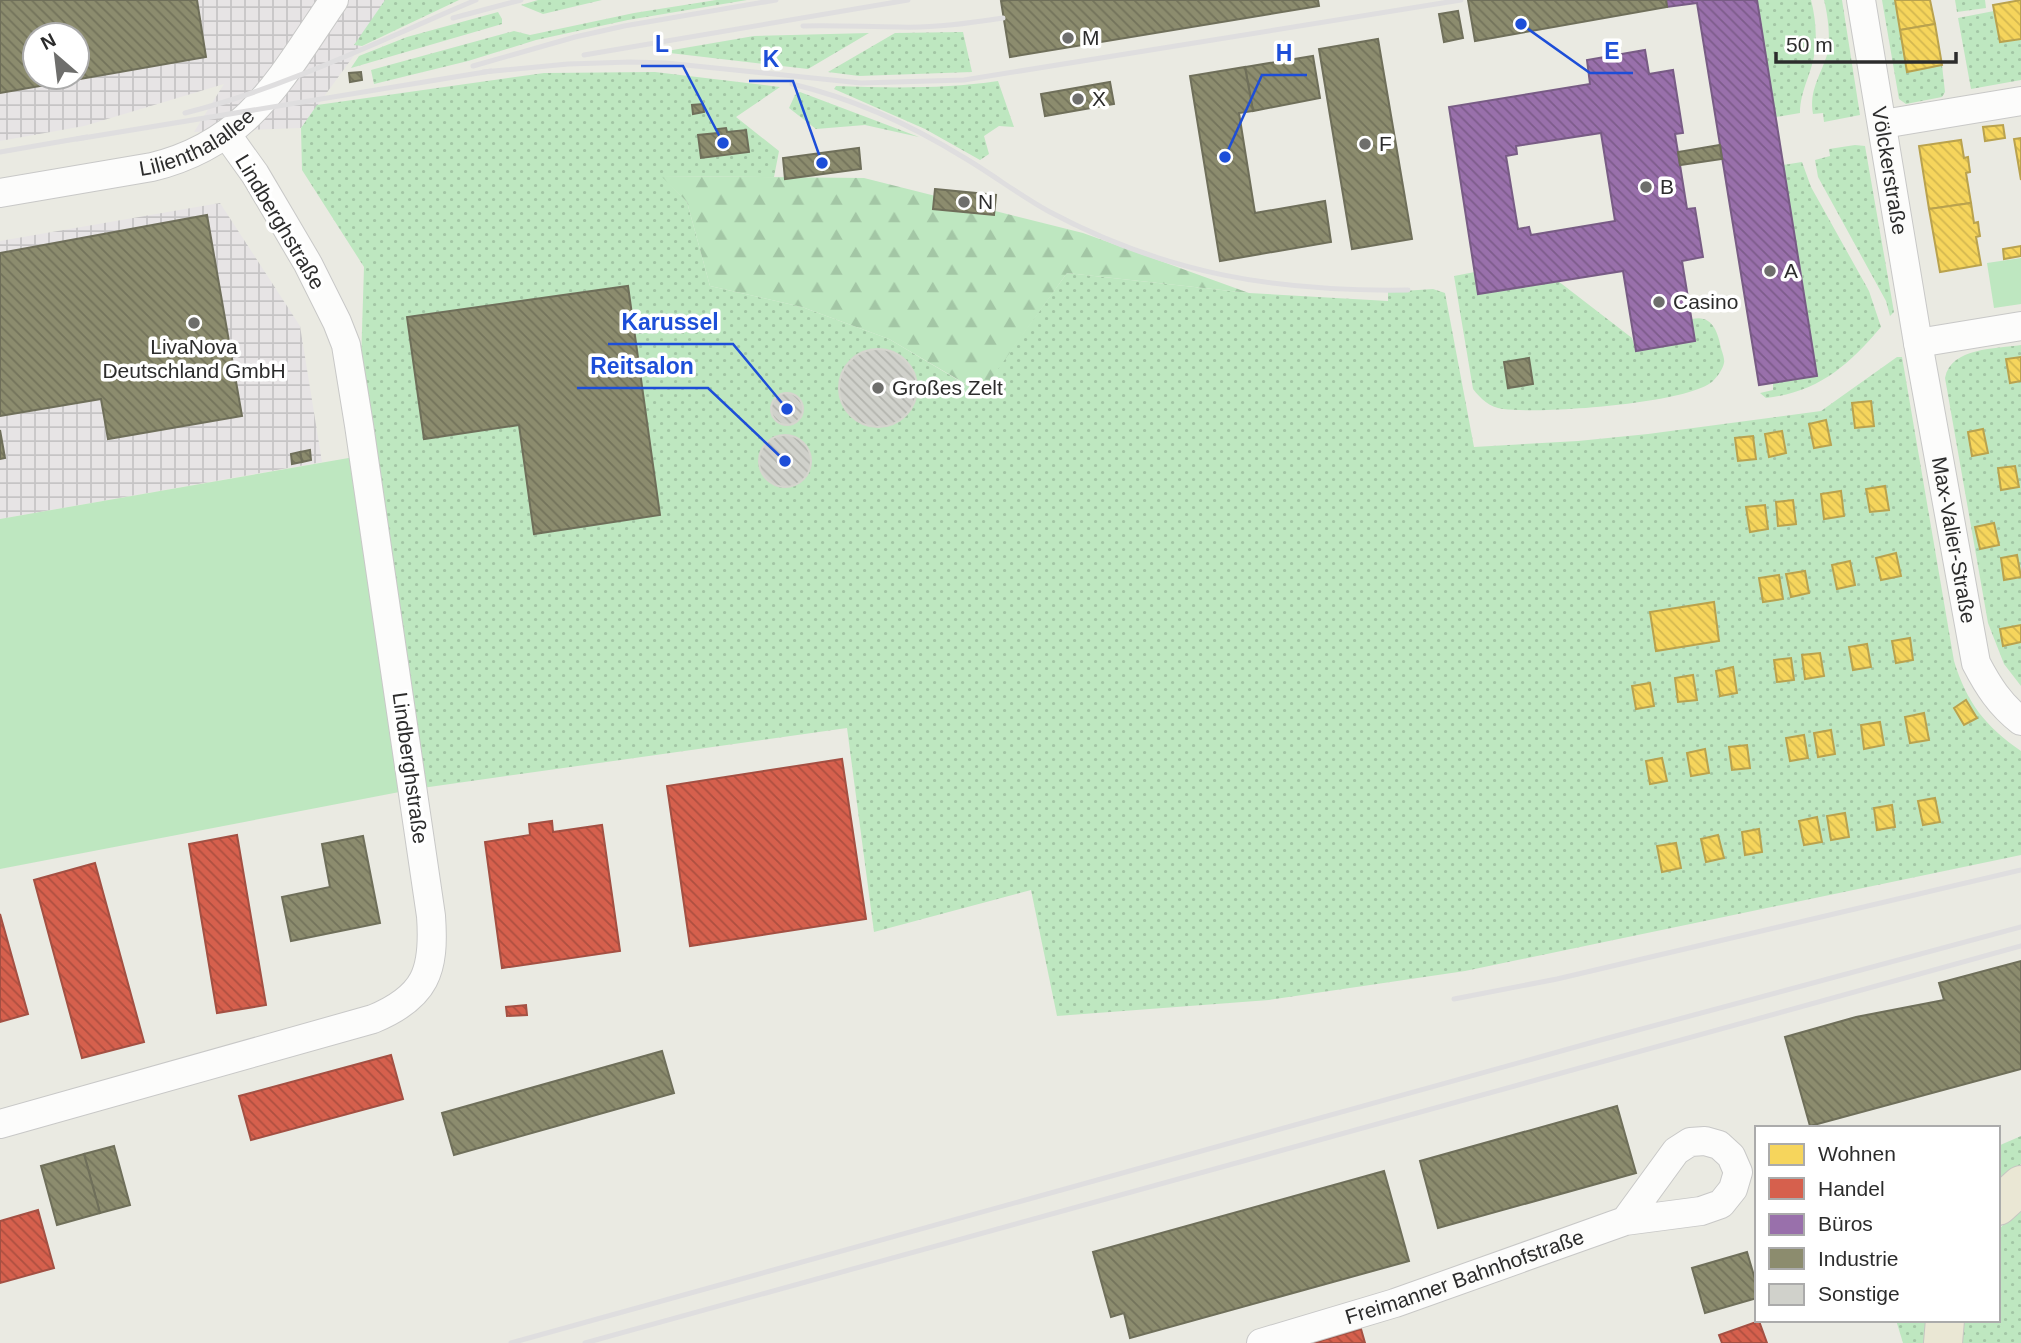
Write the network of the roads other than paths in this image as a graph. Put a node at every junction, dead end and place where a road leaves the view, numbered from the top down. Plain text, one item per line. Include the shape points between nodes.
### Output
1 (334, 0) edge
2 (1861, 0) edge
3 (2021, 101) edge
4 (1883, 124) junction
5 (227, 135) junction
6 (0, 193) edge
7 (2021, 326) edge
8 (1918, 344) junction
9 (2021, 721) edge
10 (0, 1124) edge
11 (2021, 1185) edge
12 (2000, 1204) edge
13 (1625, 1221) dead end
14 (1945, 1322) edge
15 (1261, 1343) edge
16 (1943, 1343) edge

1 - 5 street, Lilienthalallee via 267,96
2 - 4 street, Völckerstraße
3 - 4 street
4 - 8 street, Völckerstraße
5 - 6 street, Lilienthalallee via 176,162
5 - 10 street, Lindberghstraße via 308,264 345,345 431,916 431,960 414,996 373,1019
7 - 8 street
8 - 9 street, Max-Valier-Straße via 1976,663 1989,689
11 - 12 highway
13 - 15 street, Freimanner Bahnhofstraße via 1395,1303
14 - 16 highway

